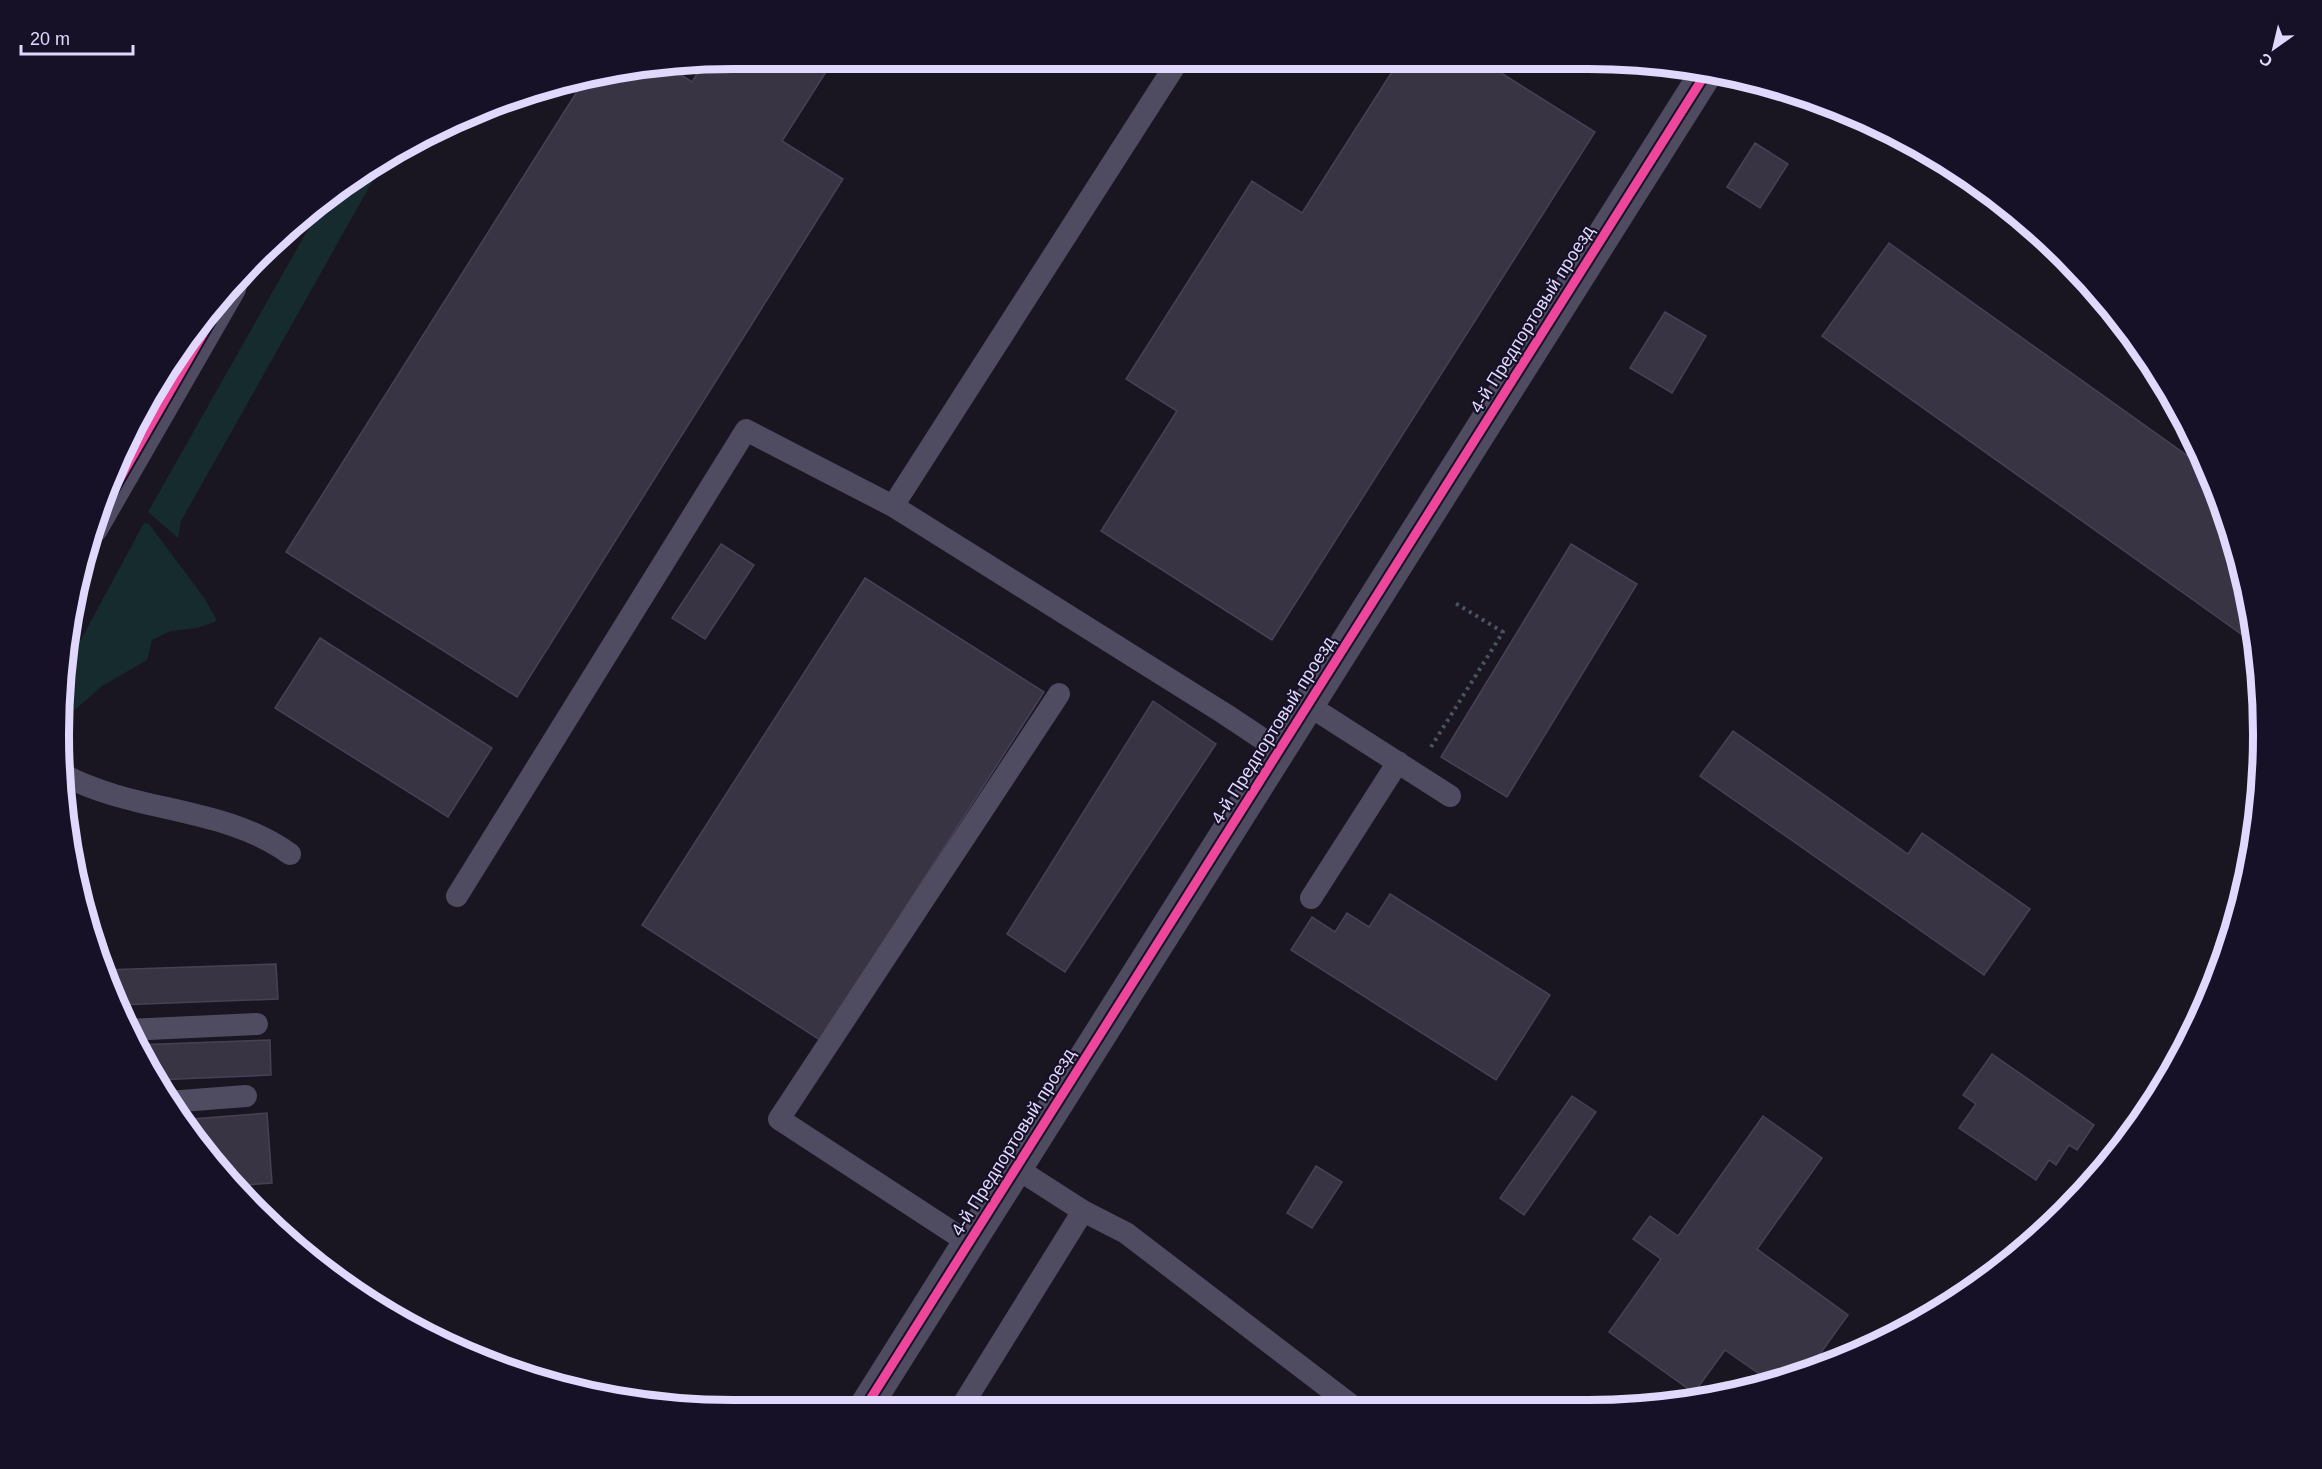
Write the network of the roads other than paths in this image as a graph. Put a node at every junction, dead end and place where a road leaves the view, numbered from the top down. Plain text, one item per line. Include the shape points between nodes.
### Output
1 (1173, 69) edge
2 (1703, 80) edge
3 (201, 337) edge
4 (124, 472) edge
5 (894, 506) junction
6 (1059, 694) dead end
7 (1308, 705) junction
8 (1279, 750) junction
9 (1406, 767) junction
10 (70, 777) edge
11 (1450, 796) dead end
12 (290, 854) dead end
13 (457, 896) dead end
14 (1311, 898) dead end
15 (257, 1024) dead end
16 (138, 1029) edge
17 (246, 1096) dead end
18 (179, 1101) edge
19 (1016, 1168) junction
20 (1083, 1211) junction
21 (969, 1243) junction
22 (870, 1400) edge
23 (966, 1400) edge
24 (1345, 1400) edge

1 - 5 lane
2 - 7 street, 4-й Предпортовый проезд
3 - 4 street
5 - 8 lane
5 - 13 lane via 746,430
6 - 21 lane via 779,1119
7 - 8 street, 4-й Предпортовый проезд
7 - 9 lane
8 - 19 street, 4-й Предпортовый проезд
9 - 11 lane
9 - 14 lane
10 - 12 lane via 125,799 240,828 276,843
15 - 16 lane
17 - 18 lane
19 - 20 lane
19 - 21 street, 4-й Предпортовый проезд
20 - 23 lane
20 - 24 lane via 1126,1233
21 - 22 street, 4-й Предпортовый проезд

